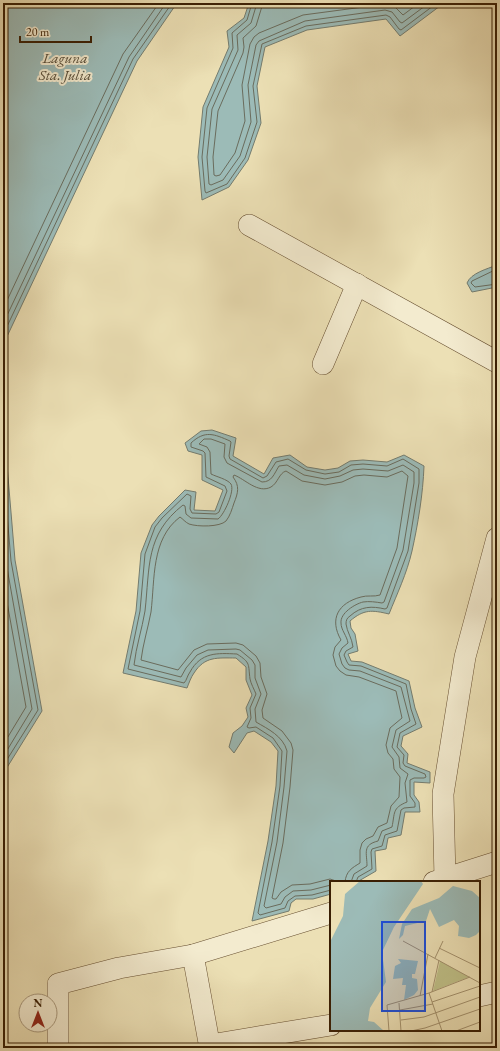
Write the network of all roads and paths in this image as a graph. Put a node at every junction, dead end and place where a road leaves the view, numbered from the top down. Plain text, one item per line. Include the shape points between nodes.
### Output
1 (249, 225) dead end
2 (357, 284) junction
3 (497, 362) edge
4 (323, 364) dead end
5 (497, 538) edge
6 (497, 862) edge
7 (440, 880) edge
8 (330, 913) edge
9 (193, 955) junction
10 (497, 992) edge
11 (480, 996) edge
12 (330, 1025) edge
13 (210, 1047) edge
14 (58, 1048) edge

1 - 2 street
2 - 3 street
2 - 4 street
5 - 7 street via 465,657 443,794
6 - 7 street
8 - 9 street
9 - 13 street
9 - 14 street via 119,968 58,984
10 - 11 street
12 - 13 street

